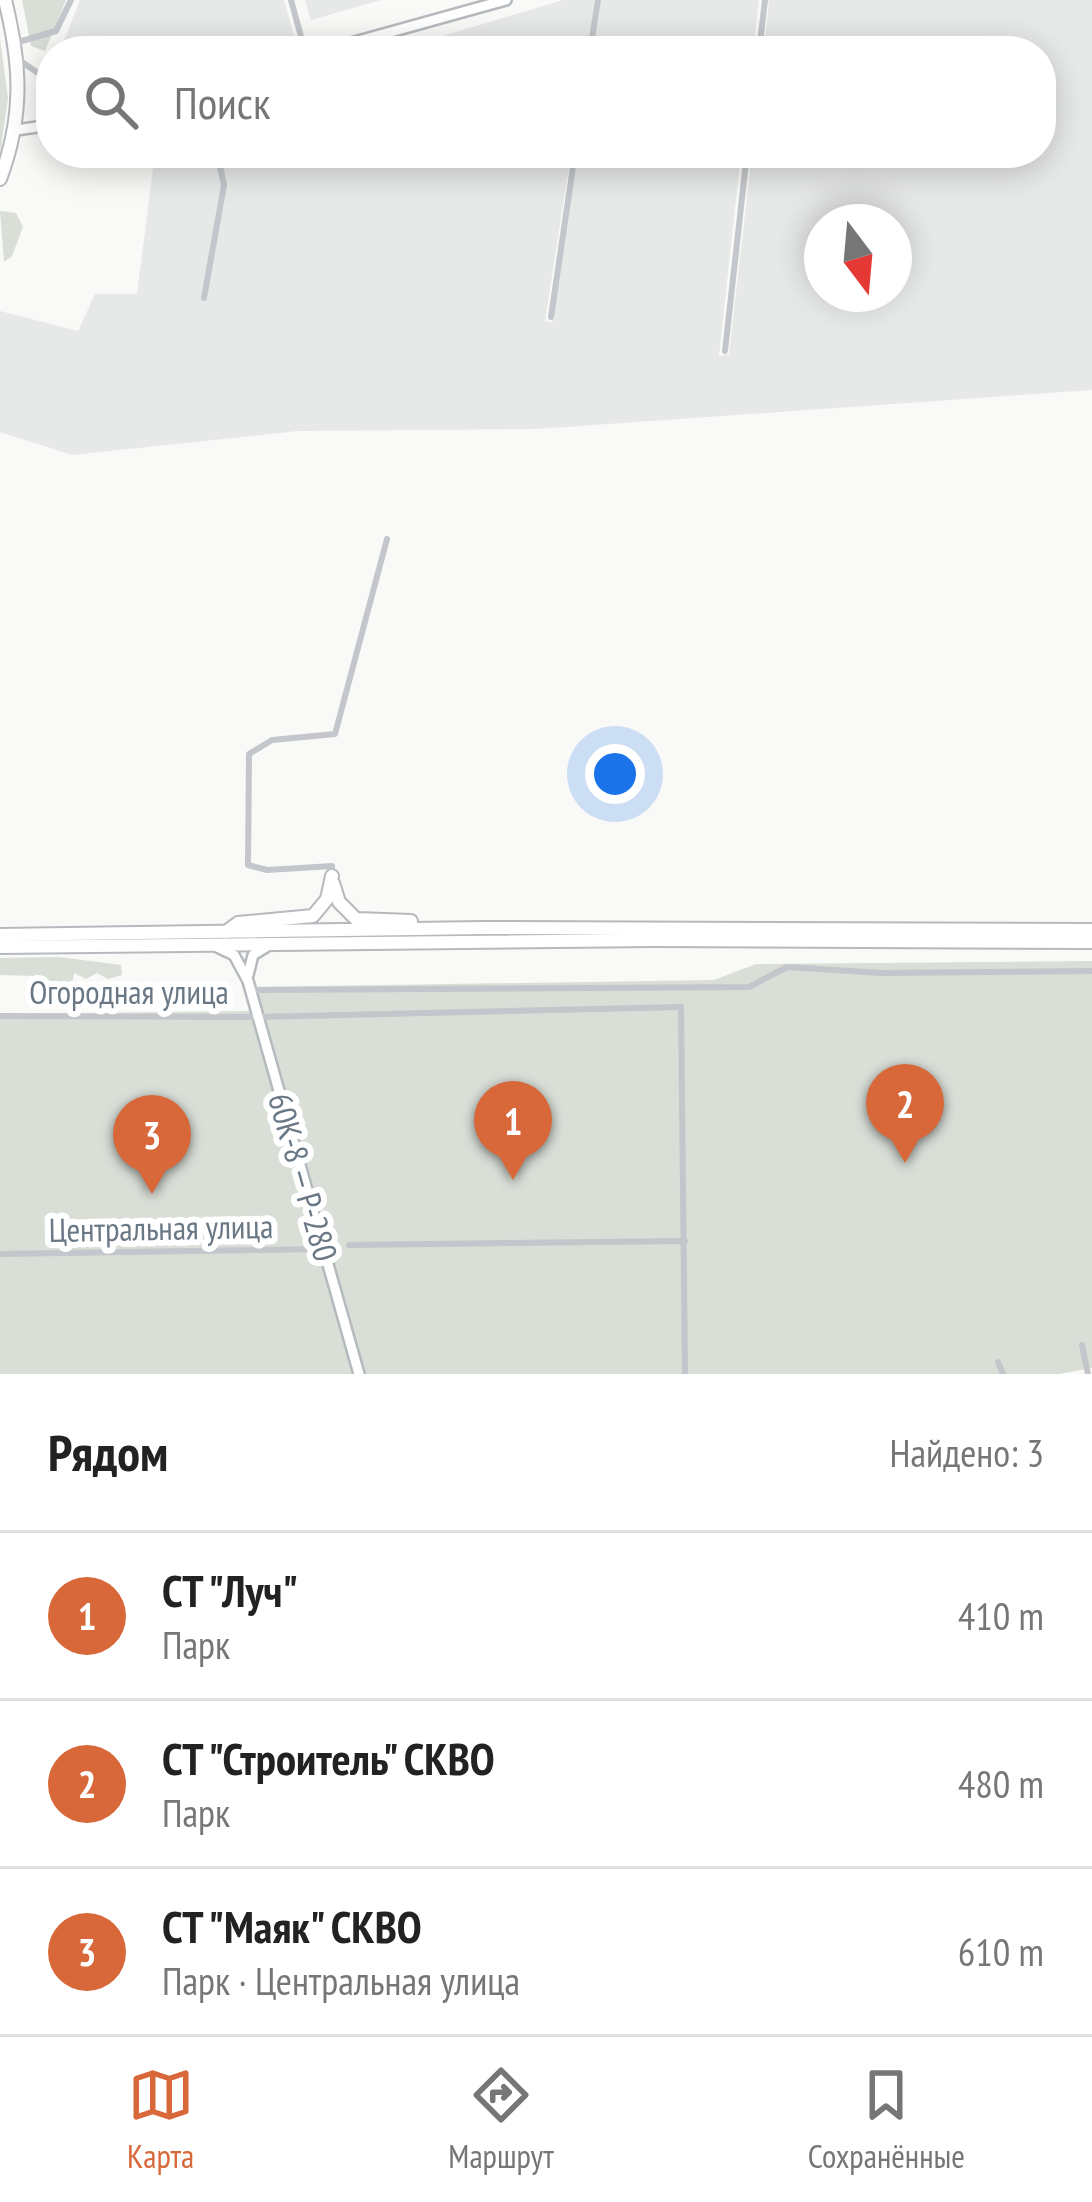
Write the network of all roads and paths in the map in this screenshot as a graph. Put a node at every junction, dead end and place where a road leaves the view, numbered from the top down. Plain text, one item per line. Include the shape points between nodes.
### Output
1 (4, 0) edge
2 (71, 0) edge
3 (291, 0) edge
4 (506, 0) edge
5 (598, 0) edge
6 (765, 0) edge
7 (0, 26) edge
8 (39, 36) edge
9 (301, 36) edge
10 (376, 36) edge
11 (592, 36) edge
12 (761, 36) edge
13 (36, 37) edge
14 (15, 43) junction
15 (18, 66) junction
16 (36, 75) edge
17 (36, 127) edge
18 (16, 130) junction
19 (220, 168) edge
20 (573, 168) edge
21 (745, 168) edge
22 (0, 178) edge
23 (204, 298) dead end
24 (551, 317) dead end
25 (724, 352) dead end
26 (387, 539) dead end
27 (332, 876) junction
28 (1092, 930) edge
29 (226, 932) junction
30 (428, 933) junction
31 (0, 935) edge
32 (110, 941) junction
33 (1092, 942) edge
34 (273, 944) junction
35 (213, 945) junction
36 (0, 947) edge
37 (1092, 971) edge
38 (249, 985) junction
39 (0, 1016) edge
40 (258, 1017) junction
41 (686, 1241) junction
42 (349, 1245) dead end
43 (322, 1249) junction
44 (0, 1254) edge
45 (1082, 1345) dead end
46 (998, 1362) dead end
47 (359, 1374) edge
48 (685, 1374) edge
49 (1003, 1374) edge
50 (1088, 1374) edge

1 - 14 highway
2 - 8 street via 56,31
3 - 9 street
4 - 10 street
5 - 11 street
6 - 12 street
7 - 15 highway
13 - 14 street
14 - 15 highway
15 - 16 street
15 - 18 highway
17 - 18 street
18 - 22 highway
19 - 23 street
20 - 24 street
21 - 25 street
26 - 27 street via 341,725 327,737 262,742 248,763 248,865 332,866
27 - 29 highway via 313,916 238,923
27 - 30 highway via 339,902 356,919 427,921
28 - 30 highway
29 - 30 highway
29 - 32 highway
30 - 33 highway
30 - 34 highway
31 - 32 highway
32 - 35 highway
32 - 36 highway
34 - 35 highway
34 - 38 street via 253,955
35 - 38 street, 60К-8 — Р-280 via 234,955
37 - 38 street via 787,967 749,987
38 - 40 street, 60К-8 — Р-280
39 - 40 street, Огородная улица
40 - 41 street, Огородная улица via 681,1007
40 - 43 street, 60К-8 — Р-280
41 - 42 street
41 - 48 street
43 - 44 street, Центральная улица
43 - 47 street, 60К-8 — Р-280
45 - 50 street
46 - 49 street

